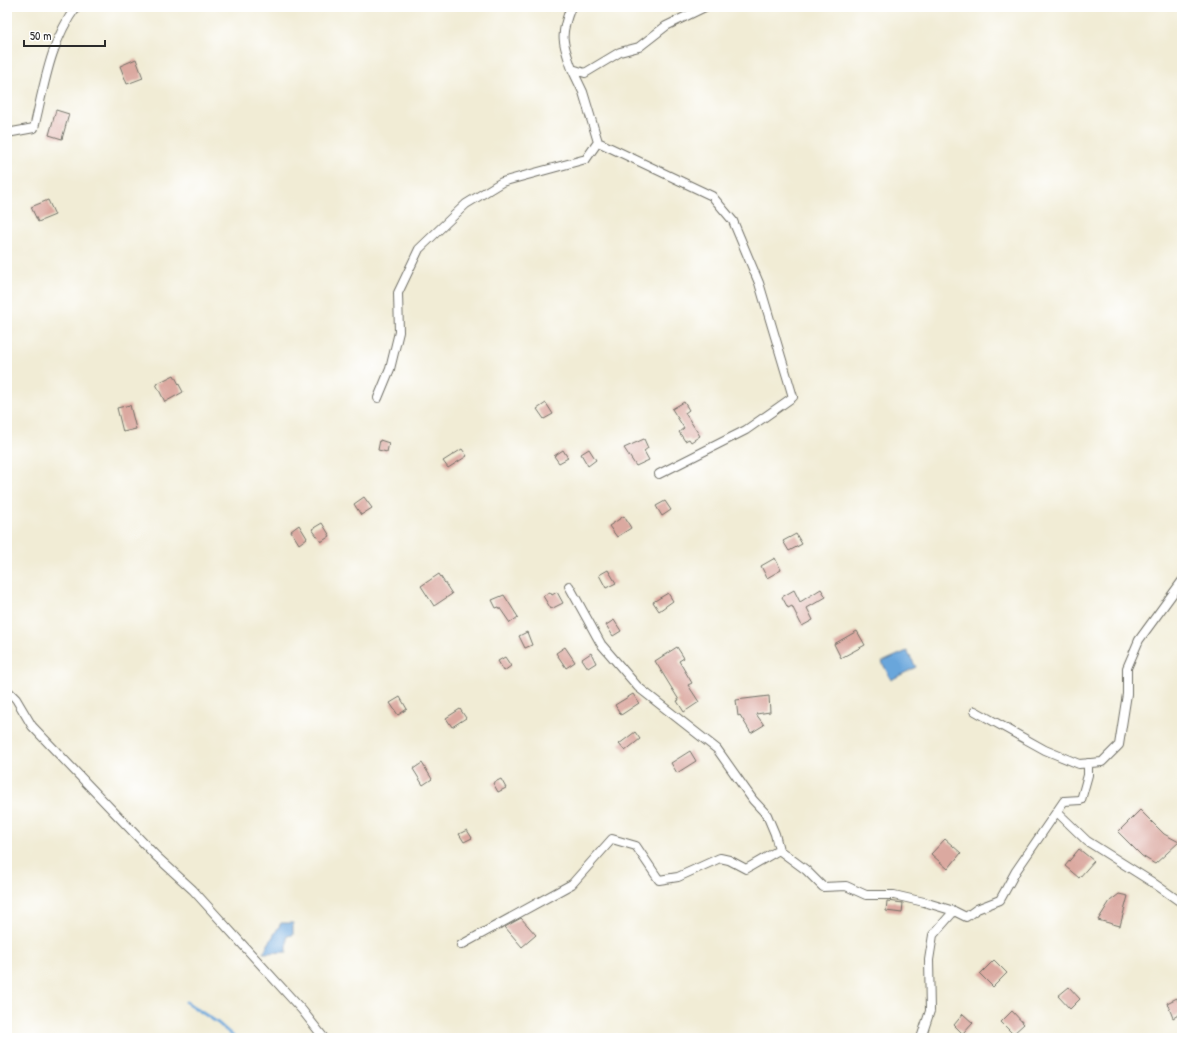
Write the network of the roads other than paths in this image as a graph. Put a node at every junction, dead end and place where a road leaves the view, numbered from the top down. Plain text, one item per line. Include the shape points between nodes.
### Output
1 (76, 7) edge
2 (571, 7) edge
3 (704, 7) edge
4 (572, 69) junction
5 (7, 133) edge
6 (598, 142) junction
7 (378, 398) dead end
8 (659, 474) dead end
9 (1182, 581) edge
10 (569, 586) dead end
11 (7, 690) edge
12 (975, 711) dead end
13 (1088, 763) junction
14 (1058, 813) dead end
15 (779, 850) junction
16 (1182, 903) edge
17 (954, 911) junction
18 (461, 945) dead end
19 (324, 1038) edge
20 (921, 1038) edge

1 - 5 street via 54,49 34,128
2 - 4 street via 563,28 564,45
3 - 4 street via 666,26 639,48 620,52 585,73
4 - 6 street via 583,92
6 - 7 street via 586,159 502,182 466,204 419,249 398,293 399,332 390,369
6 - 8 street via 712,196 733,221 760,283 793,397 746,430
9 - 13 street via 1139,640 1127,668 1127,694 1119,745 1102,762
10 - 15 street via 601,644 638,687 717,749 766,815 776,834
11 - 19 street via 16,699 32,726 156,856 192,890 302,1010
12 - 13 street via 1045,750 1079,764
13 - 17 street via 1082,800 1064,801 1016,871 1000,900 977,908 966,917
14 - 16 street via 1087,841
15 - 17 street via 806,870 823,887 846,886 866,895 894,895
15 - 18 street via 746,869 720,858 678,877 660,880 636,846 612,839 572,884
17 - 20 street via 933,935 929,960 930,1011

